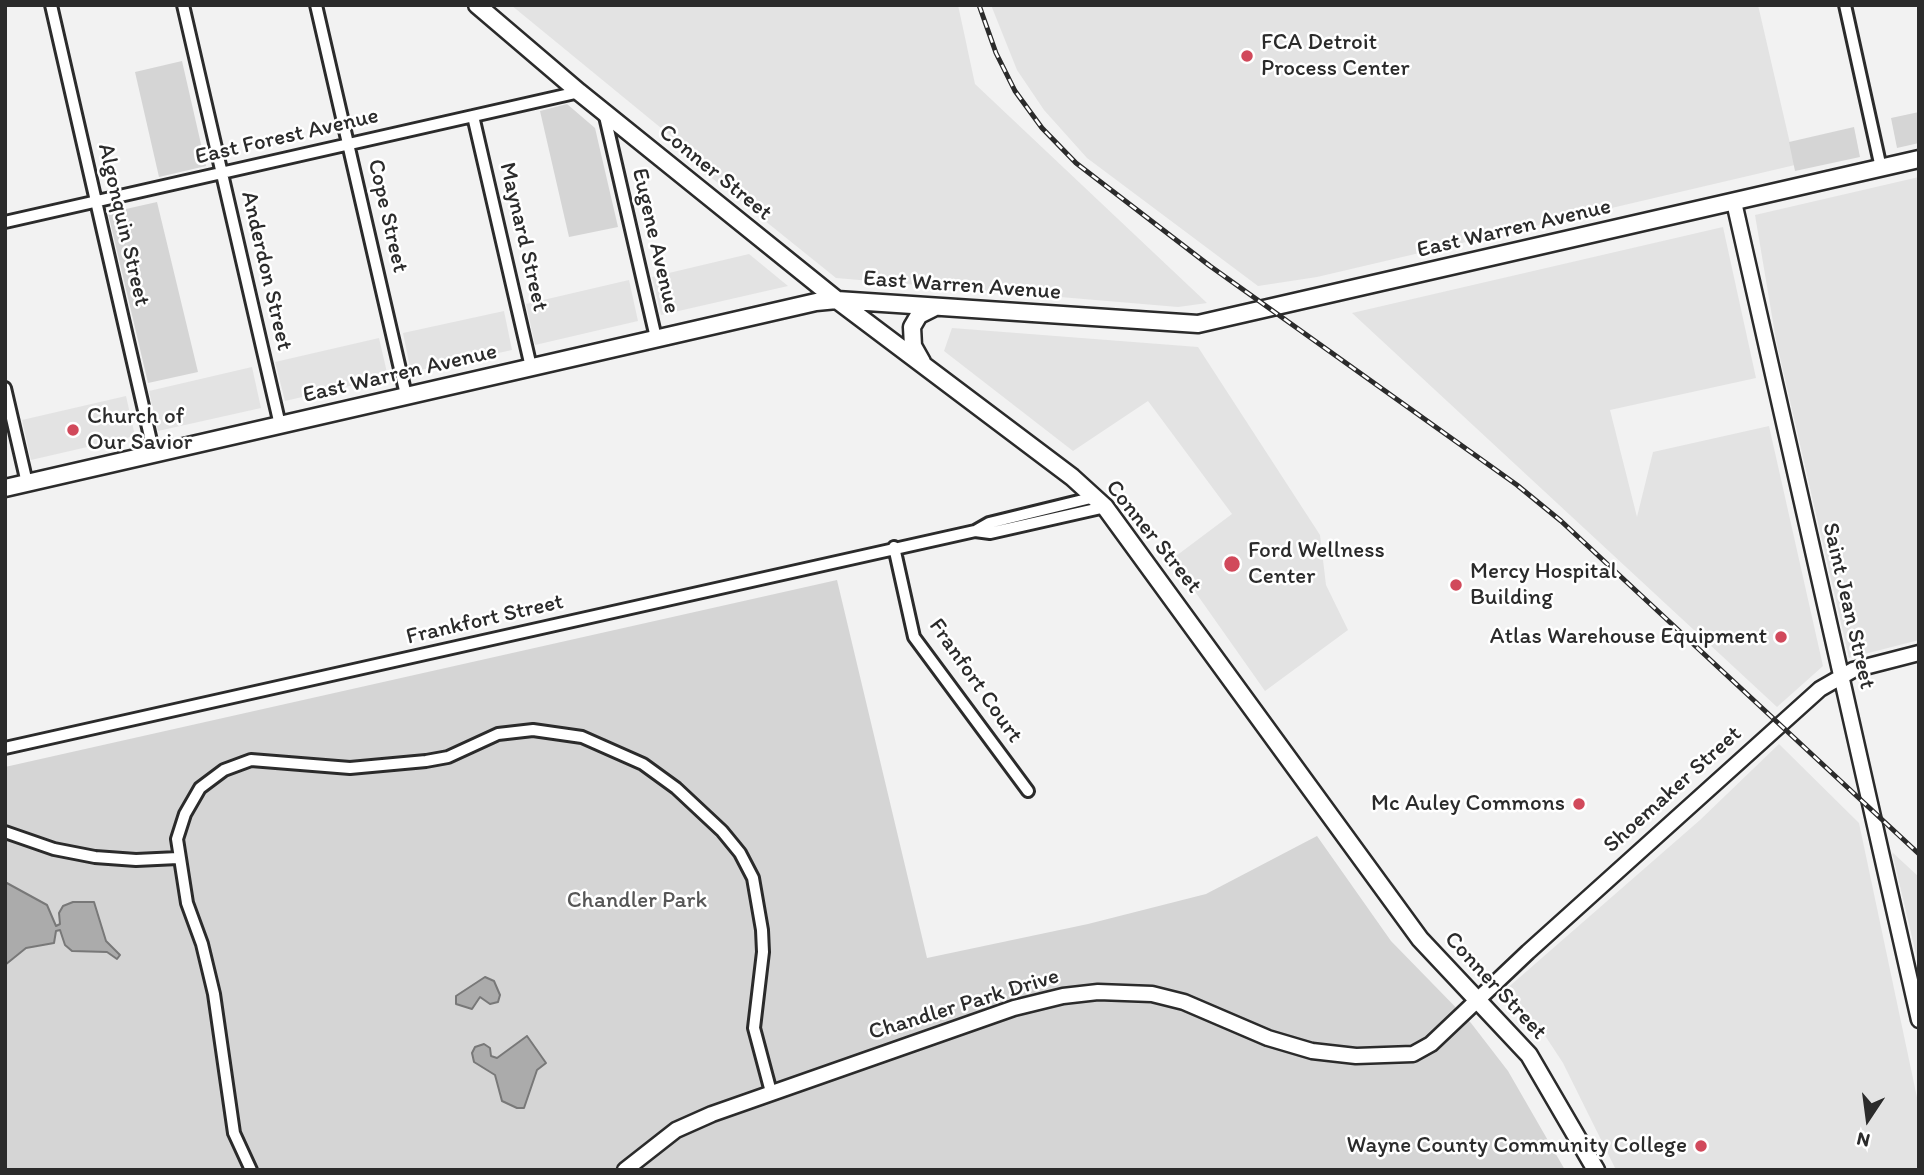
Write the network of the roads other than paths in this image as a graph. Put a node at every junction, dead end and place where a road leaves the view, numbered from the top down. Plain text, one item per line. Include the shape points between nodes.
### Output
1 (51, 5) edge
2 (183, 5) edge
3 (316, 5) edge
4 (477, 5) edge
5 (1845, 5) edge
6 (579, 92) junction
7 (604, 112) junction
8 (474, 116) junction
9 (349, 144) junction
10 (1919, 159) edge
11 (1881, 168) junction
12 (222, 173) junction
13 (96, 202) junction
14 (1734, 202) junction
15 (5, 222) edge
16 (837, 300) junction
17 (935, 307) junction
18 (656, 338) junction
19 (923, 365) junction
20 (531, 367) junction
21 (5, 388) edge
22 (406, 395) junction
23 (280, 425) junction
24 (153, 454) junction
25 (27, 483) junction
26 (5, 488) edge
27 (1100, 502) junction
28 (894, 547) junction
29 (1919, 653) edge
30 (1841, 676) junction
31 (5, 748) edge
32 (1028, 791) dead end
33 (5, 832) edge
34 (178, 858) junction
35 (1479, 998) junction
36 (1919, 1020) edge
37 (771, 1092) junction
38 (251, 1170) edge
39 (625, 1170) edge
40 (1596, 1170) edge

1 - 13 street, Algonquin Street
2 - 12 street, Anderdon Street
3 - 9 street, Cope Street
4 - 6 main road, Conner Street
5 - 11 street
6 - 7 main road, Conner Street
6 - 8 street, East Forest Avenue
7 - 16 main road, Conner Street
7 - 18 street, Eugene Avenue
8 - 9 street, East Forest Avenue
8 - 20 street, Maynard Street
9 - 12 street, East Forest Avenue
9 - 22 street, Cope Street
10 - 11 main road, East Warren Avenue
11 - 14 main road, East Warren Avenue
12 - 13 street, East Forest Avenue
12 - 23 street, Anderdon Street
13 - 15 street, East Forest Avenue
13 - 24 street, Algonquin Street
14 - 17 main road, East Warren Avenue via 1198,324
14 - 30 street, Saint Jean Street
16 - 17 main road, East Warren Avenue
16 - 18 main road, East Warren Avenue
16 - 19 main road, Conner Street
17 - 19 main road via 919,315 912,327 913,346
18 - 20 main road, East Warren Avenue
19 - 27 main road, Conner Street
20 - 22 main road, East Warren Avenue
21 - 25 street
22 - 23 main road, East Warren Avenue
23 - 24 main road, East Warren Avenue
24 - 25 main road, East Warren Avenue
25 - 26 main road, East Warren Avenue
27 - 28 street, Frankfort Street
27 - 35 main road, Conner Street via 1408,923
28 - 31 street, Frankfort Street
28 - 32 street, Franfort Court via 914,637
29 - 30 street, Shoemaker Street
30 - 35 street, Shoemaker Street via 1770,733
30 - 36 street, Saint Jean Street
33 - 34 street via 95,857
34 - 37 street via 179,832 194,797 212,778 237,764 267,759 350,768 426,761 519,730 561,733 601,744 643,764 676,788 731,841 748,867 757,889 763,934 754,1028
34 - 38 street via 214,994 234,1133
35 - 37 street, Chandler Park Drive via 1420,1051 1406,1056 1356,1056 1289,1045 1166,997 1081,993 1014,1008
35 - 40 main road, Conner Street via 1535,1064
37 - 39 street, Chandler Park Drive via 676,1130

